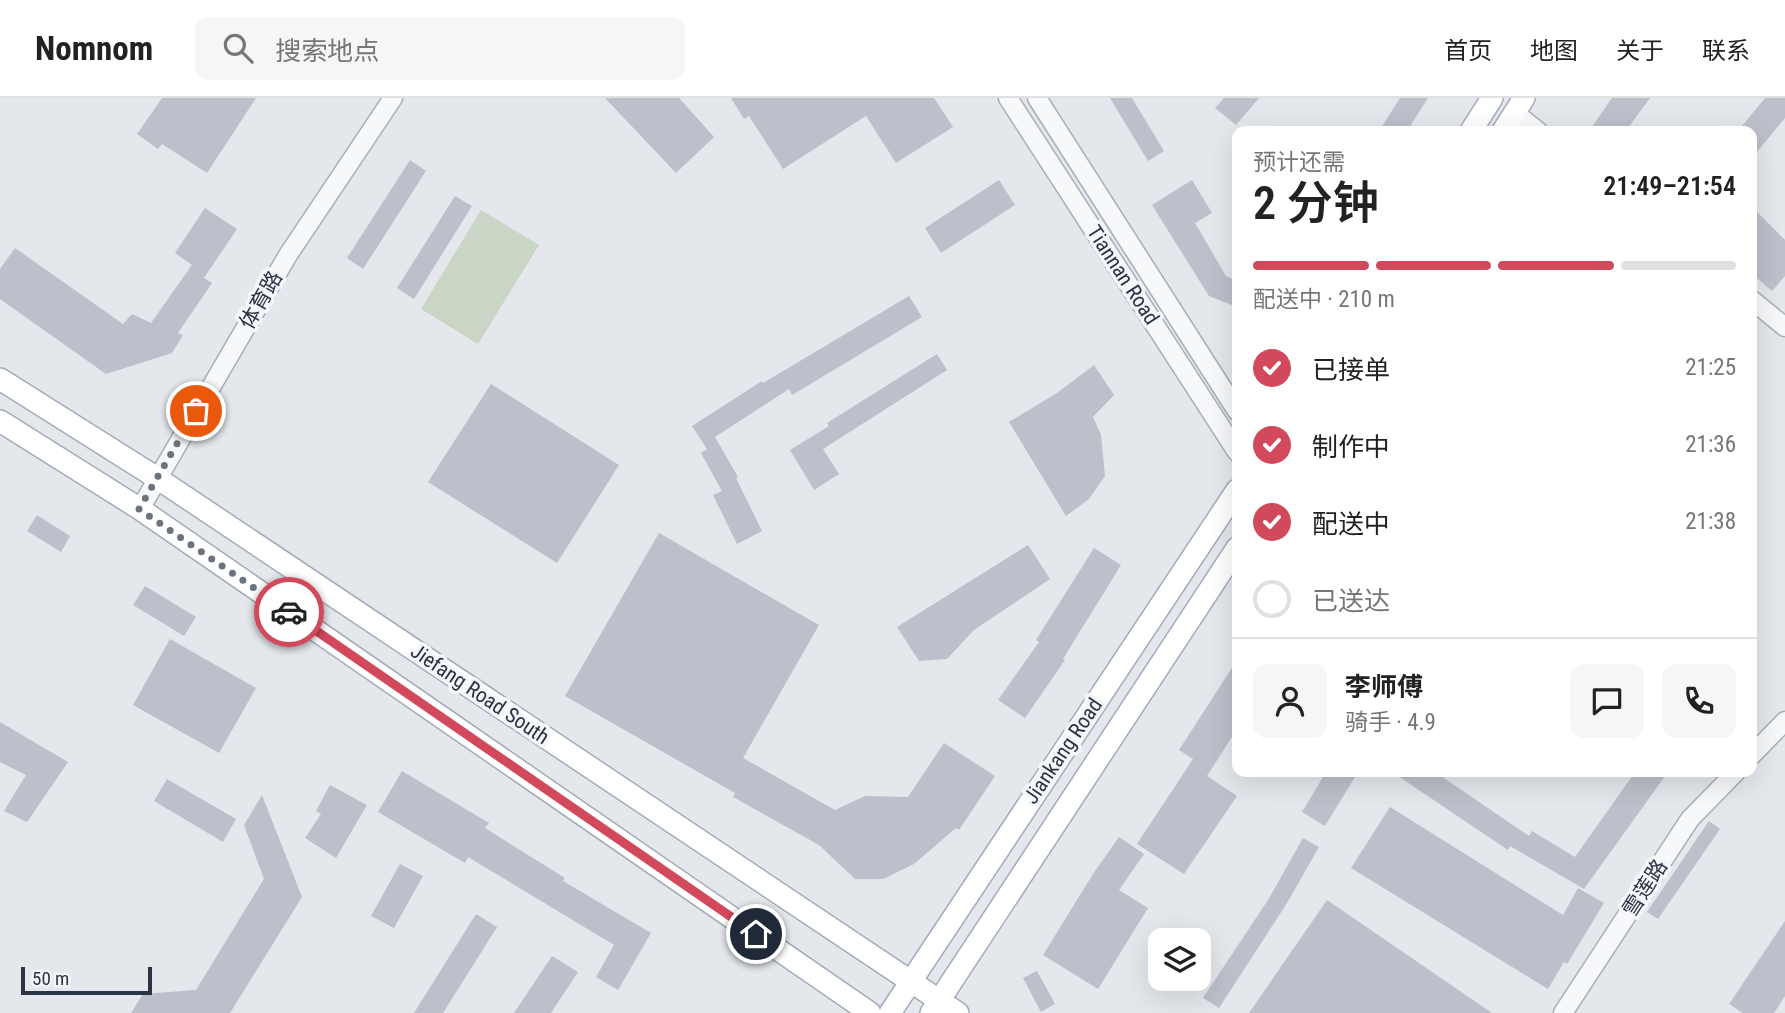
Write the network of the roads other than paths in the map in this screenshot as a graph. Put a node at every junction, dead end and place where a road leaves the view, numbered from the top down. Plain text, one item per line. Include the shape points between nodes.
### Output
1 (393, 98) edge
2 (1009, 98) edge
3 (1037, 98) edge
4 (1492, 98) edge
5 (1520, 105) edge
6 (1474, 126) edge
7 (1506, 126) edge
8 (1535, 126) edge
9 (1757, 304) edge
10 (1785, 327) edge
11 (0, 379) edge
12 (1232, 403) edge
13 (0, 421) edge
14 (1232, 444) edge
15 (157, 478) junction
16 (1232, 498) edge
17 (139, 509) junction
18 (1232, 556) edge
19 (1785, 721) edge
20 (1758, 738) edge
21 (1731, 777) edge
22 (910, 981) junction
23 (935, 1007) edge
24 (870, 1013) edge
25 (890, 1013) edge
26 (958, 1013) edge
27 (1563, 1013) edge

1 - 15 street, 体育路 via 288,255
2 - 14 street, Tiannan Road
3 - 12 street, Tiannan Road
4 - 6 main road
5 - 7 main road
5 - 8 street
9 - 10 street
11 - 15 main road, Jiefang Road South
13 - 17 main road, Jiefang Road South
15 - 17 street, 体育路
15 - 22 main road, Jiefang Road South
16 - 22 main road, Jiankang Road
17 - 24 main road, Jiefang Road South
18 - 23 main road, Jiankang Road
19 - 20 street
21 - 27 street, 雪莲路 via 1690,819
22 - 23 main road, Jiefang Road South
22 - 25 main road, Jiankang Road
23 - 26 main road, Jiefang Road South

